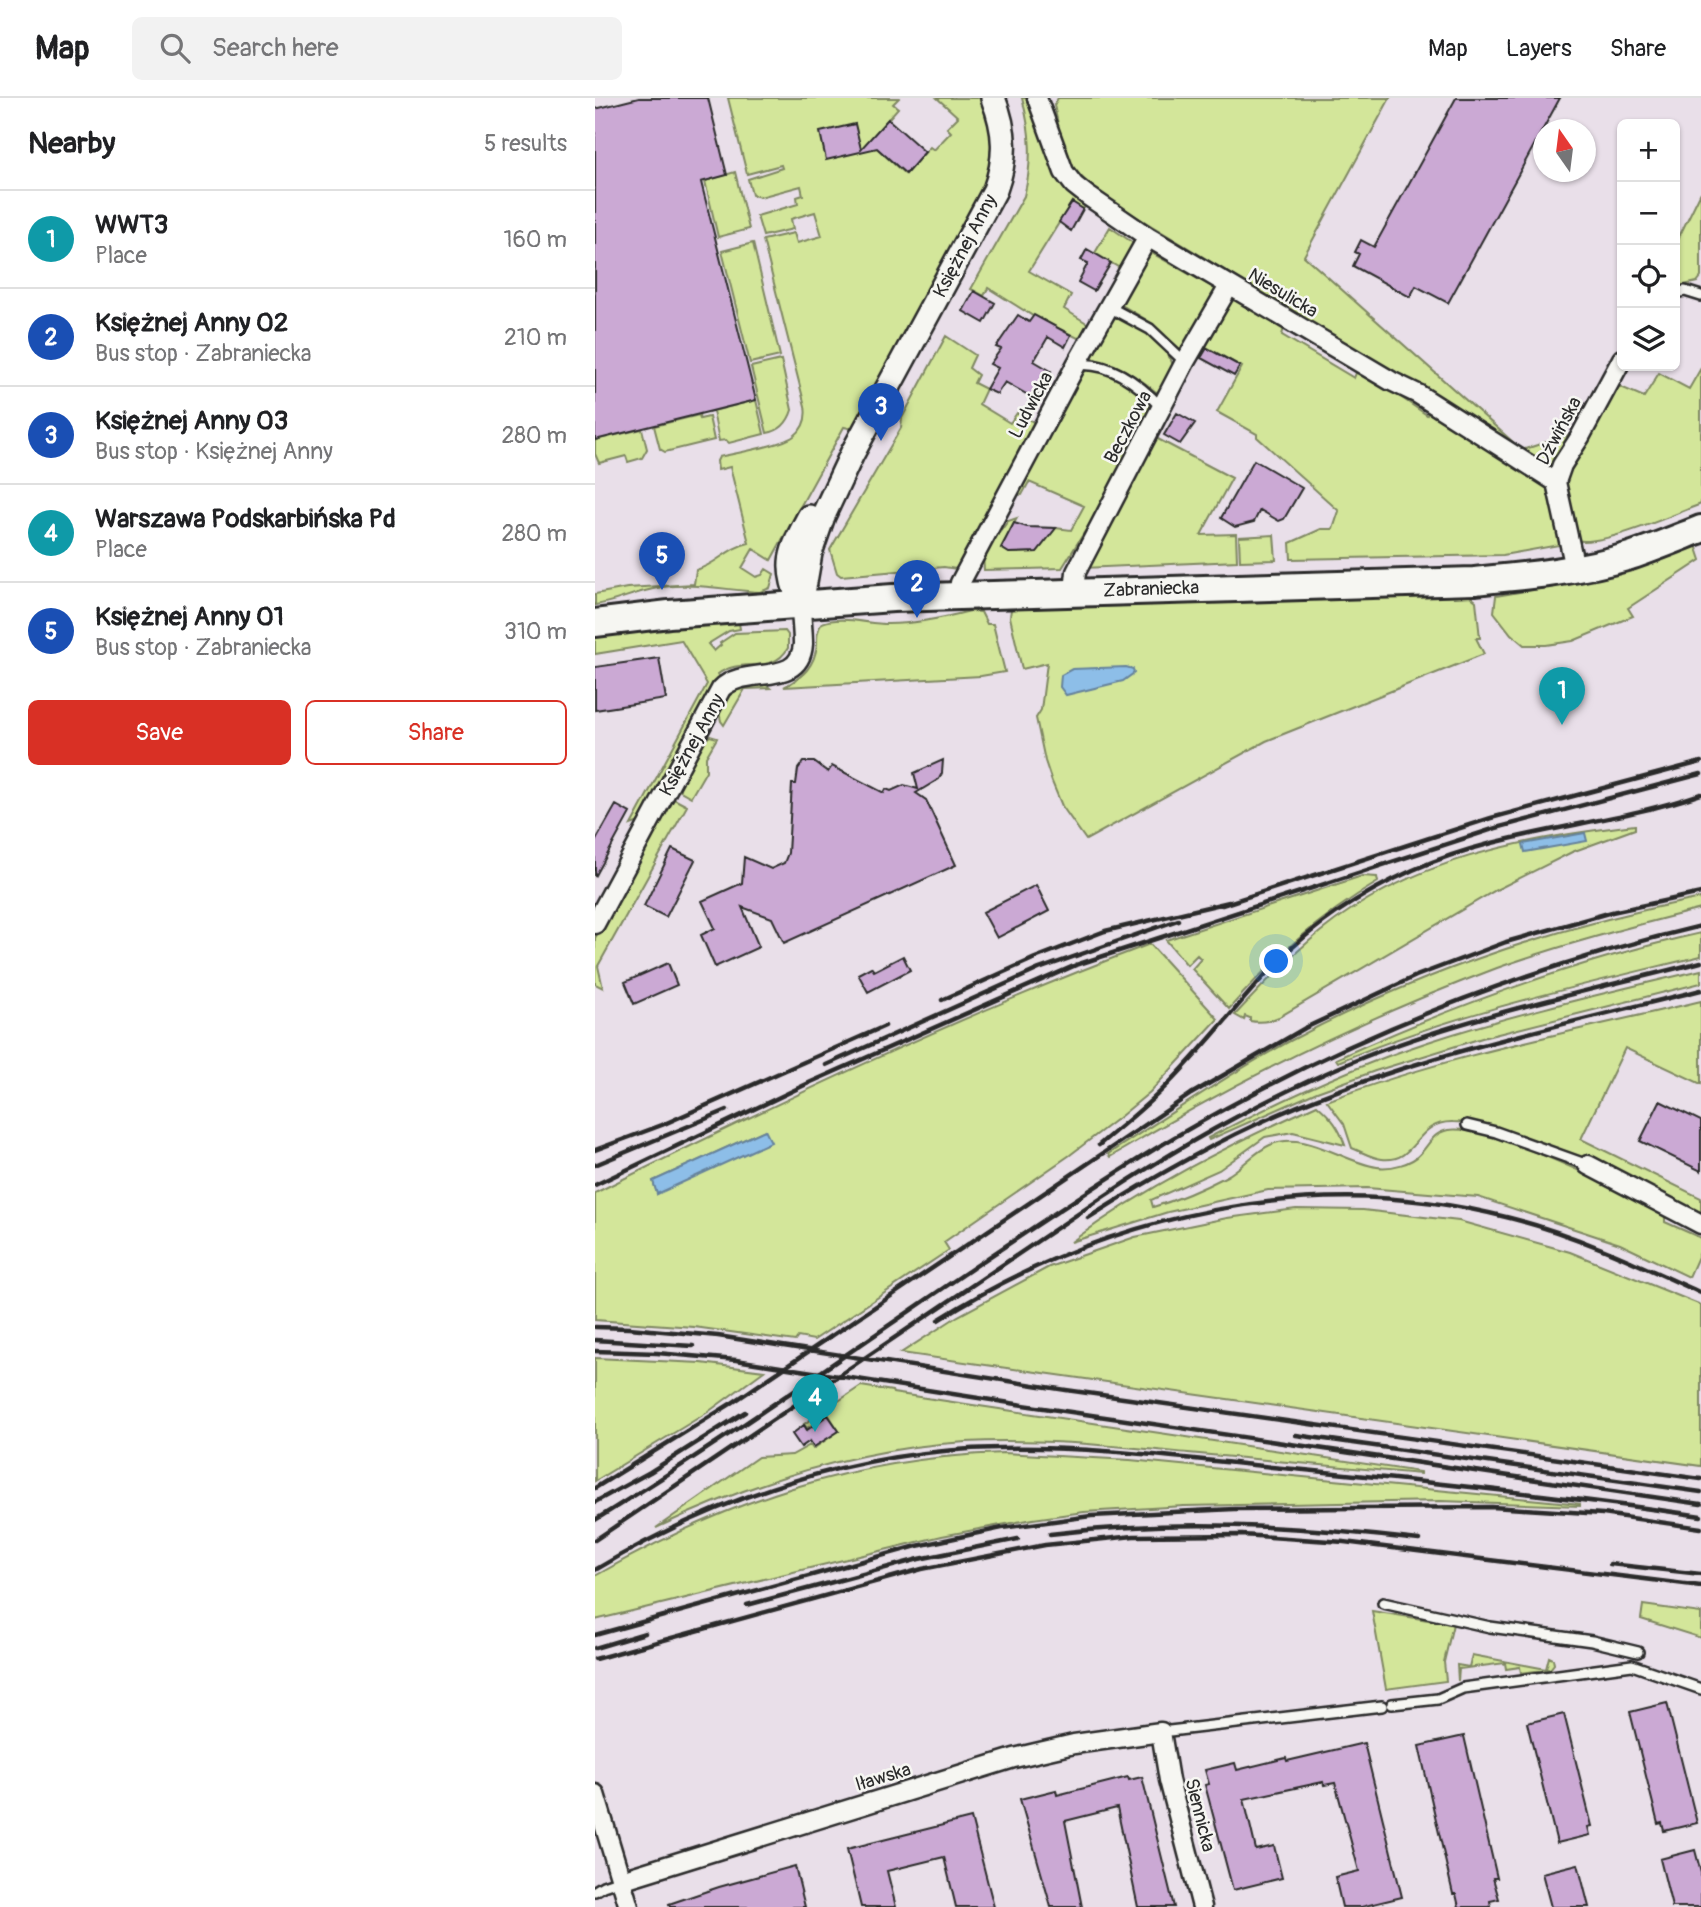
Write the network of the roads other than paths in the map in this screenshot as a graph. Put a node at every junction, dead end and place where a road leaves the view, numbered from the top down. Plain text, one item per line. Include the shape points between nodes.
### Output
1 (993, 98) edge
2 (1037, 98) edge
3 (1148, 237) junction
4 (1229, 285) junction
5 (1680, 292) edge
6 (1701, 296) edge
7 (1109, 307) junction
8 (1185, 362) junction
9 (1076, 365) junction
10 (1617, 368) edge
11 (1162, 408) junction
12 (1556, 482) junction
13 (1701, 529) edge
14 (1575, 568) junction
15 (1074, 592) junction
16 (958, 595) junction
17 (801, 604) junction
18 (595, 623) edge
19 (595, 924) edge
20 (1467, 1125) dead end
21 (1588, 1165) joint
22 (1701, 1224) edge
23 (1383, 1603) dead end
24 (1638, 1652) dead end
25 (1701, 1689) edge
26 (1161, 1732) junction
27 (595, 1794) edge
28 (621, 1880) junction
29 (595, 1891) edge
30 (629, 1907) edge
31 (1202, 1907) edge

1 - 17 street, Księżnej Anny via 1004,143 1003,167 995,190 852,454 821,493 793,549 791,581
2 - 3 street, Niesulicka via 1064,172 1074,185
3 - 4 street, Niesulicka
3 - 7 street, Ludwicka
4 - 8 street, Beczkowa
4 - 12 street, Niesulicka via 1418,394
5 - 6 lane
7 - 8 lane via 1150,330
7 - 9 street, Ludwicka
8 - 11 street, Beczkowa
9 - 11 lane via 1106,366
9 - 16 street, Ludwicka via 960,583
10 - 12 street, Dźwińska
11 - 15 street, Beczkowa via 1076,572
12 - 14 street, Dźwińska
13 - 14 main road, Zabraniecka via 1630,556
14 - 15 main road, Zabraniecka via 1474,580
15 - 16 main road, Zabraniecka
16 - 17 main road, Zabraniecka
17 - 18 main road, Zabraniecka
17 - 19 street, Księżnej Anny via 803,646 795,662 775,675 734,679 721,689
20 - 21 lane
21 - 22 street
23 - 24 lane
25 - 26 lane via 1632,1665 1463,1688 1438,1699
26 - 28 street, Iławska via 1014,1758
26 - 31 street, Siennicka
27 - 28 street
28 - 29 lane
28 - 30 street

